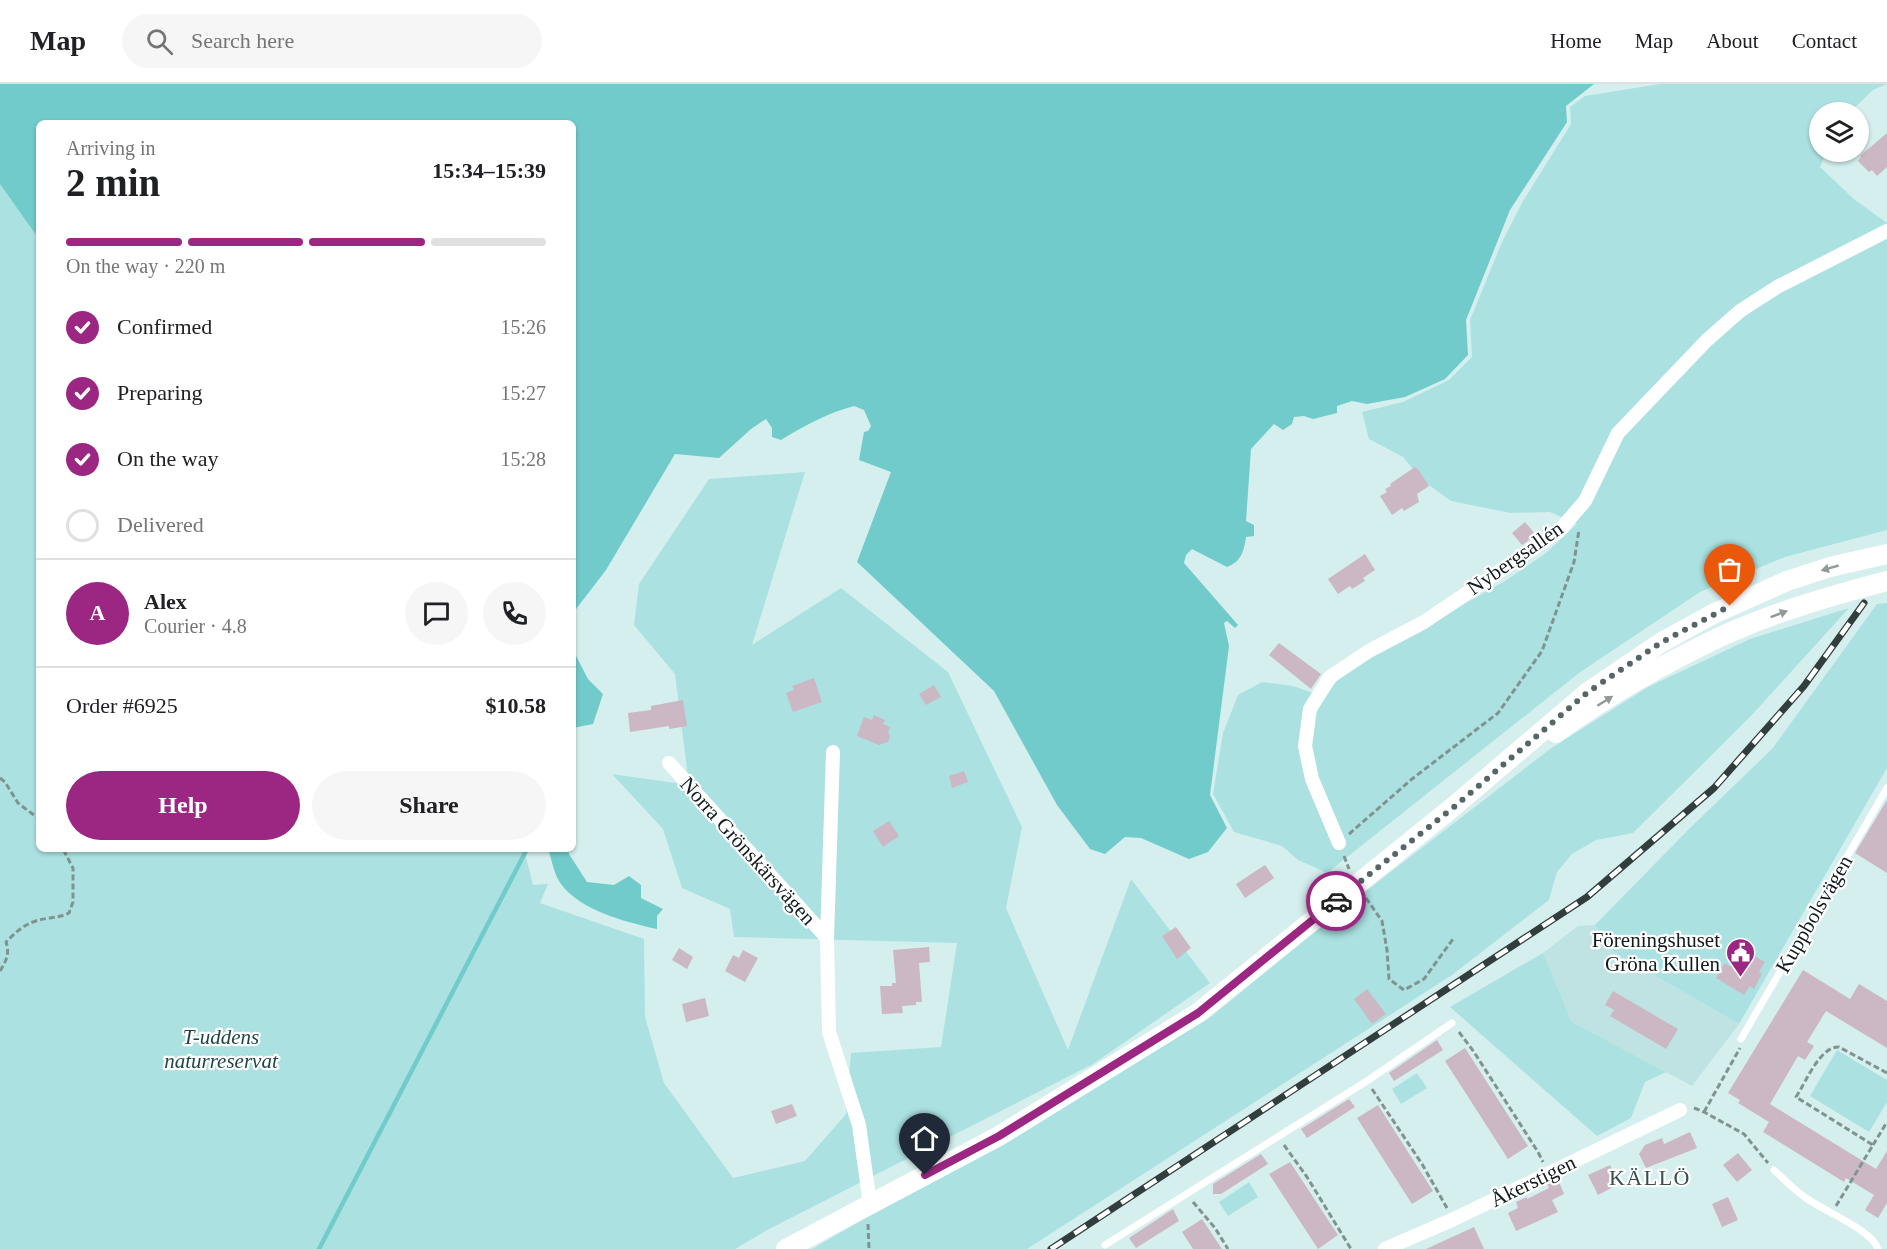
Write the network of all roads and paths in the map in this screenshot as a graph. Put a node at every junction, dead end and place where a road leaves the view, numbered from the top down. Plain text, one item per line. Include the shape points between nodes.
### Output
1 (1887, 231) edge
2 (1585, 501) junction
3 (1887, 554) edge
4 (1887, 581) edge
5 (833, 752) dead end
6 (669, 763) dead end
7 (0, 778) edge
8 (1887, 788) edge
9 (1454, 807) junction
10 (36, 817) edge
11 (1339, 843) junction
12 (65, 852) edge
13 (1356, 885) junction
14 (827, 938) junction
15 (1453, 939) dead end
16 (0, 971) edge
17 (1452, 1023) joint
18 (1741, 1039) joint
19 (1887, 1073) edge
20 (1367, 1081) junction
21 (1680, 1110) joint
22 (1704, 1112) junction
23 (1887, 1122) edge
24 (1277, 1136) junction
25 (1873, 1145) junction
26 (1774, 1170) joint
27 (1549, 1174) junction
28 (1186, 1194) junction
29 (870, 1204) junction
30 (1831, 1214) junction
31 (1454, 1219) junction
32 (1104, 1248) edge
33 (786, 1249) edge
34 (869, 1249) edge
35 (1228, 1249) edge
36 (1351, 1249) edge
37 (1385, 1249) edge
38 (1878, 1249) edge

1 - 2 street, Nybergsallén via 1777,287 1740,311 1707,340 1618,433
2 - 11 path via 1574,562 1542,651 1530,669 1498,713 1412,779
2 - 11 street, Nybergsallén via 1559,531 1513,563 1424,622 1330,677 1310,710 1305,746 1312,779
3 -> 9 main road via 1787,581 1662,642 1588,692
9 -> 4 main road via 1565,727 1681,657 1785,611
5 - 14 street, Norra Grönskärsvägen
6 - 14 street, Norra Grönskärsvägen
7 - 10 path via 18,803
8 - 18 lane, Kuppbolsvägen
9 - 13 main road
11 - 13 path
12 - 16 path via 73,868 73,902 69,913 34,921 16,931 6,942 7,959
13 - 15 path via 1382,921 1389,979 1404,990 1425,979
13 - 29 main road via 1198,1013 999,1136
14 - 29 street, Norra Grönskärsvägen via 829,1032 858,1125
17 - 20 lane
17 - 27 path
18 - 22 path via 1742,1046
19 - 25 path via 1833,1047 1822,1054 1796,1097
20 - 24 lane
20 - 31 path
21 - 22 path via 1696,1108
21 - 27 street, Åkerstigen
22 - 26 path via 1744,1134
23 - 25 path
24 - 28 lane
24 - 36 path
25 - 30 path
26 - 30 lane
27 - 31 street, Åkerstigen
28 - 32 lane
28 - 35 path
29 - 33 main road
29 - 34 path
30 - 38 lane via 1866,1233
31 - 37 street, Åkerstigen

